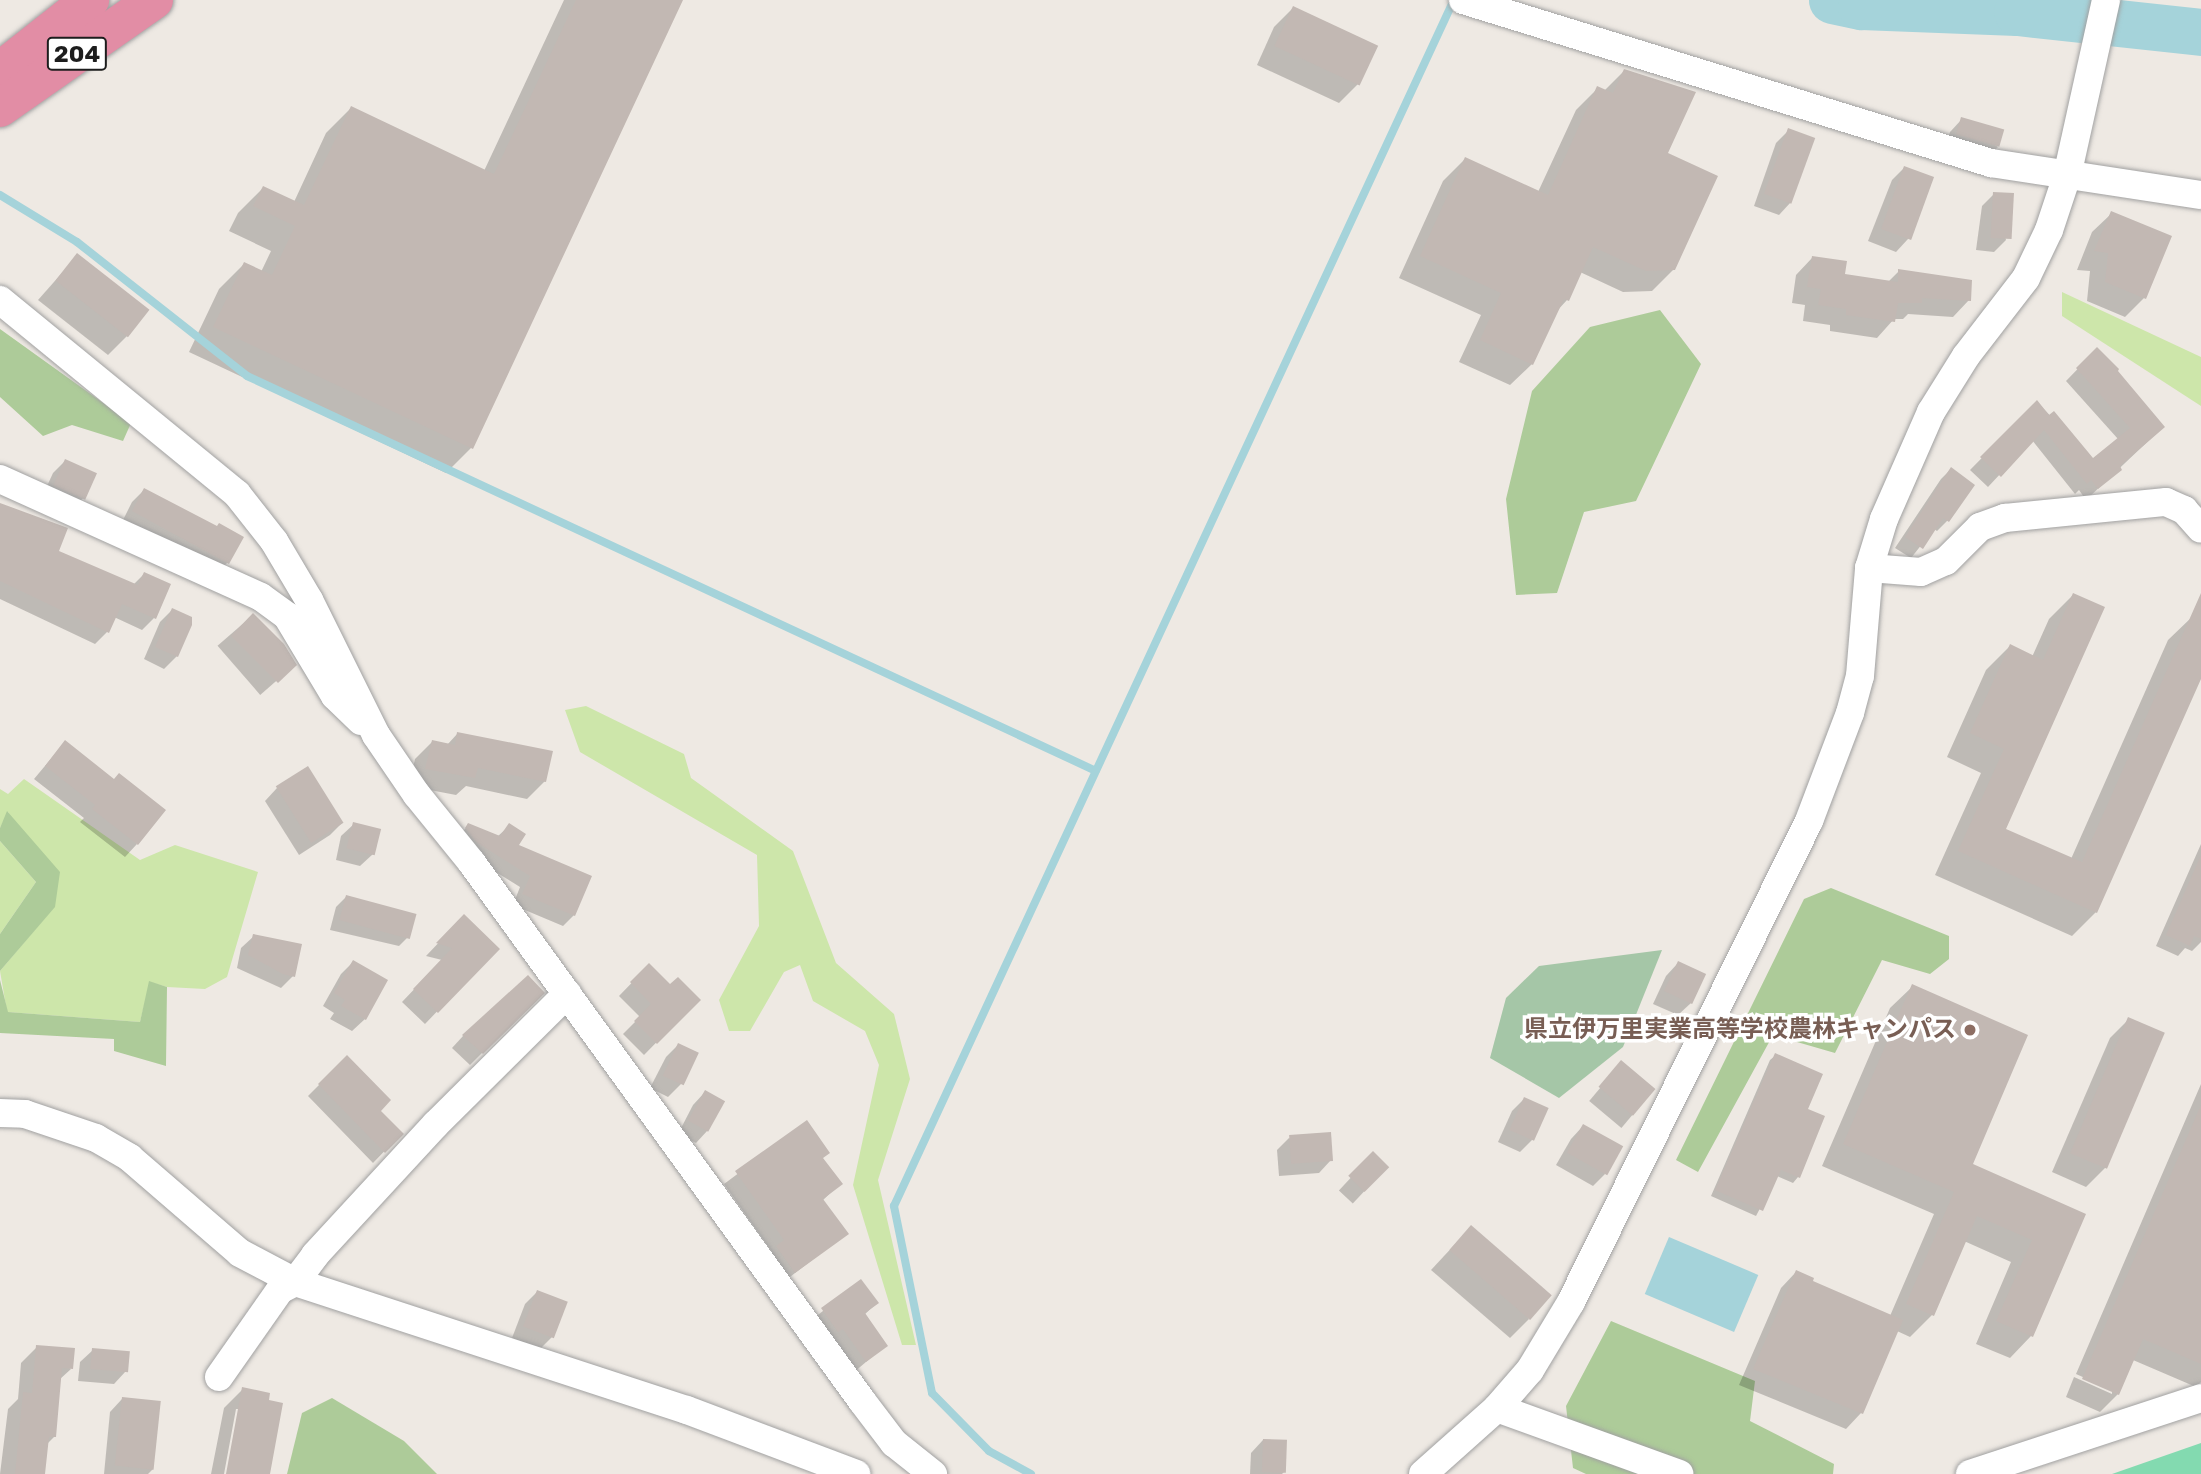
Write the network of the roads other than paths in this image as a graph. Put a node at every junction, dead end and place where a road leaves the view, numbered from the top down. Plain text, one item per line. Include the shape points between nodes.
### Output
1 (90, 0) edge
2 (154, 0) edge
3 (1463, 0) edge
4 (2106, 0) edge
5 (0, 71) edge
6 (0, 108) edge
7 (2067, 176) junction
8 (2201, 195) edge
9 (0, 300) edge
10 (0, 479) edge
11 (2201, 529) edge
12 (1870, 568) junction
13 (376, 735) junction
14 (567, 994) junction
15 (0, 1113) edge
16 (295, 1282) junction
17 (219, 1377) dead end
18 (2201, 1398) edge
19 (1497, 1408) junction
20 (856, 1474) edge
21 (933, 1474) edge
22 (1423, 1474) edge
23 (1679, 1474) edge
24 (1970, 1474) edge

1 - 5 highway, 204
2 - 6 highway, 204
3 - 7 street via 1991,163
4 - 7 street
7 - 8 street
7 - 12 street via 2026,278 1966,356 1931,412 1884,519
9 - 13 street via 237,494 274,541 309,600
10 - 13 street via 261,597 287,615 335,696
11 - 12 street via 2184,510 2166,502 2005,518 1980,527 1946,561 1921,572
12 - 19 street via 1860,676 1809,821 1571,1302 1530,1370
13 - 14 street
14 - 16 street via 436,1124 314,1255
14 - 21 street via 870,1412 894,1443
15 - 16 street via 25,1114 96,1138 130,1158 240,1253
16 - 17 street via 279,1290
16 - 20 street via 687,1410
18 - 24 street
19 - 22 street
19 - 23 street

